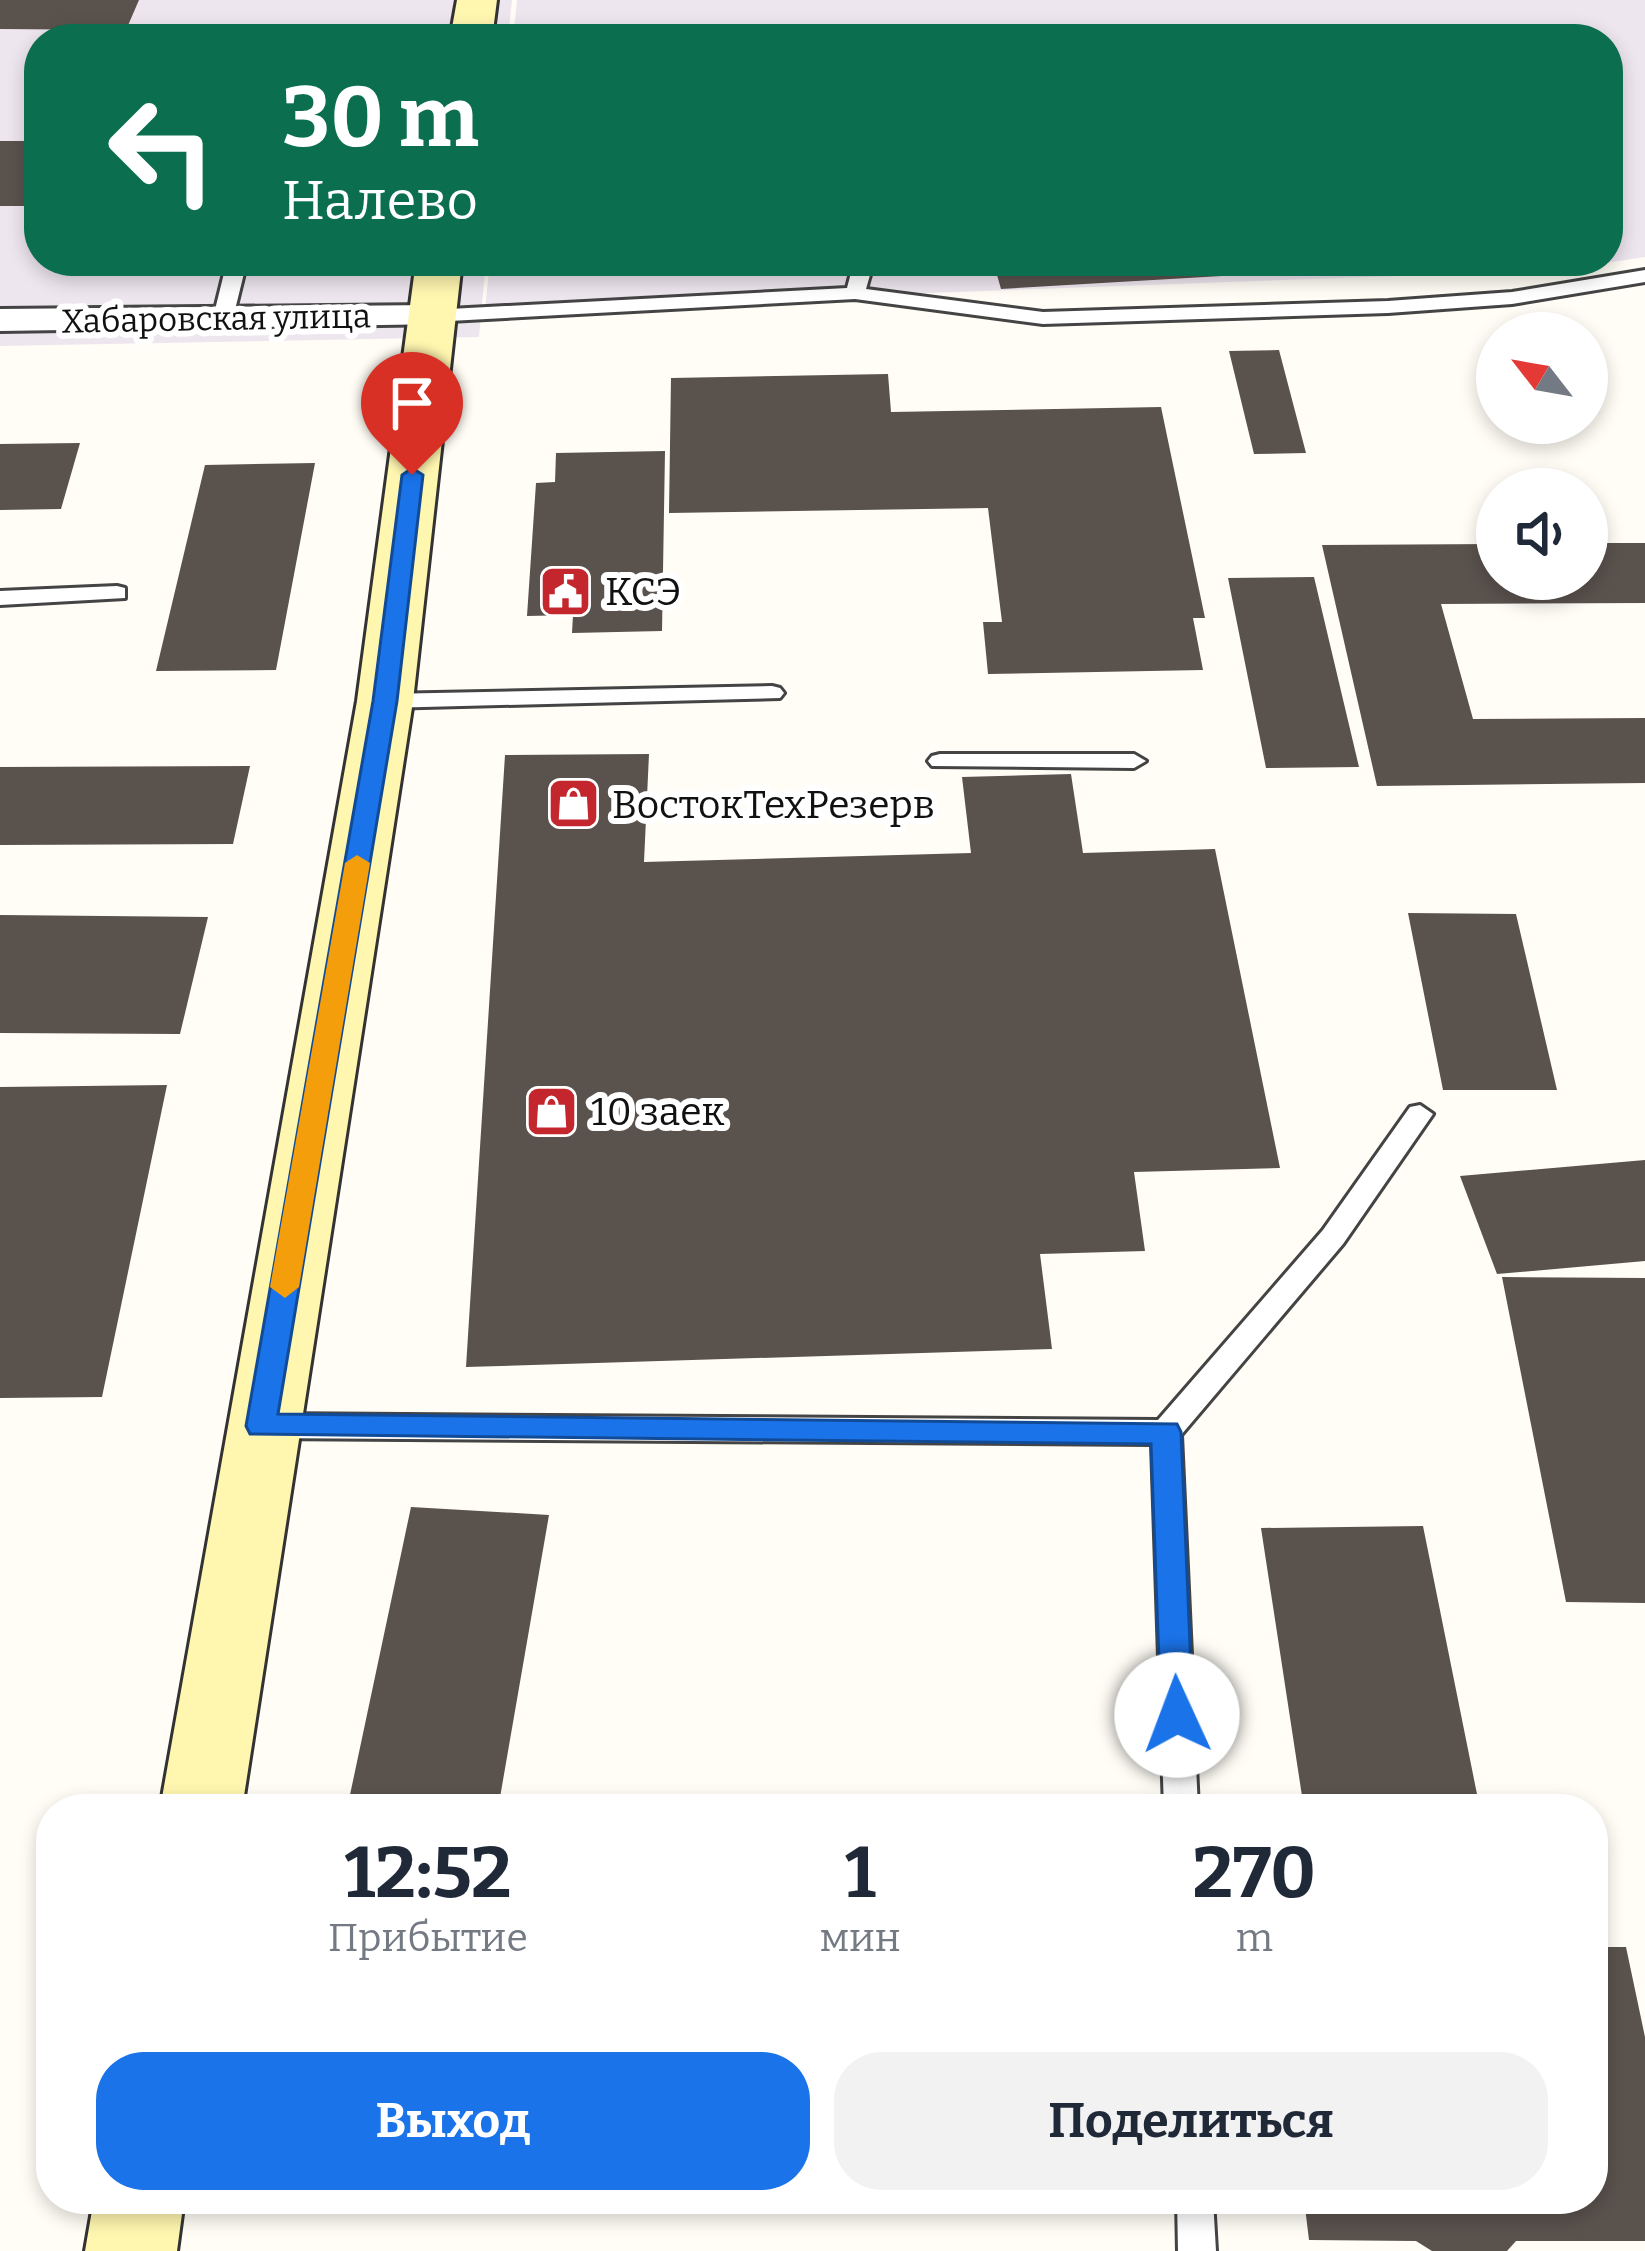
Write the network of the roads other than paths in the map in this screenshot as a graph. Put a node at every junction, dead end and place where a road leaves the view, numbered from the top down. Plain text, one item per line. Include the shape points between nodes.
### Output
1 (233, 276) edge
2 (860, 276) edge
3 (1645, 276) edge
4 (435, 289) edge
5 (855, 293) junction
6 (223, 318) junction
7 (0, 320) edge
8 (117, 593) dead end
9 (0, 598) edge
10 (772, 693) dead end
11 (385, 701) junction
12 (940, 760) dead end
13 (1134, 761) dead end
14 (1420, 1114) dead end
15 (261, 1426) junction
16 (1166, 1432) junction
17 (203, 1794) edge
18 (1179, 1794) edge
19 (137, 2214) edge
20 (1196, 2214) edge
21 (131, 2251) edge
22 (1197, 2251) edge

1 - 6 lane
2 - 5 lane
3 - 5 lane via 1388,308 1043,318
4 - 5 lane
4 - 6 street, Хабаровская улица
4 - 11 street, Хабаровская улица
6 - 7 street, Хабаровская улица
8 - 9 lane
10 - 11 lane
11 - 15 street, Хабаровская улица
12 - 13 lane
14 - 16 lane via 1333,1238
15 - 16 lane
15 - 17 street, Хабаровская улица
16 - 18 lane
19 - 21 street
20 - 22 lane

